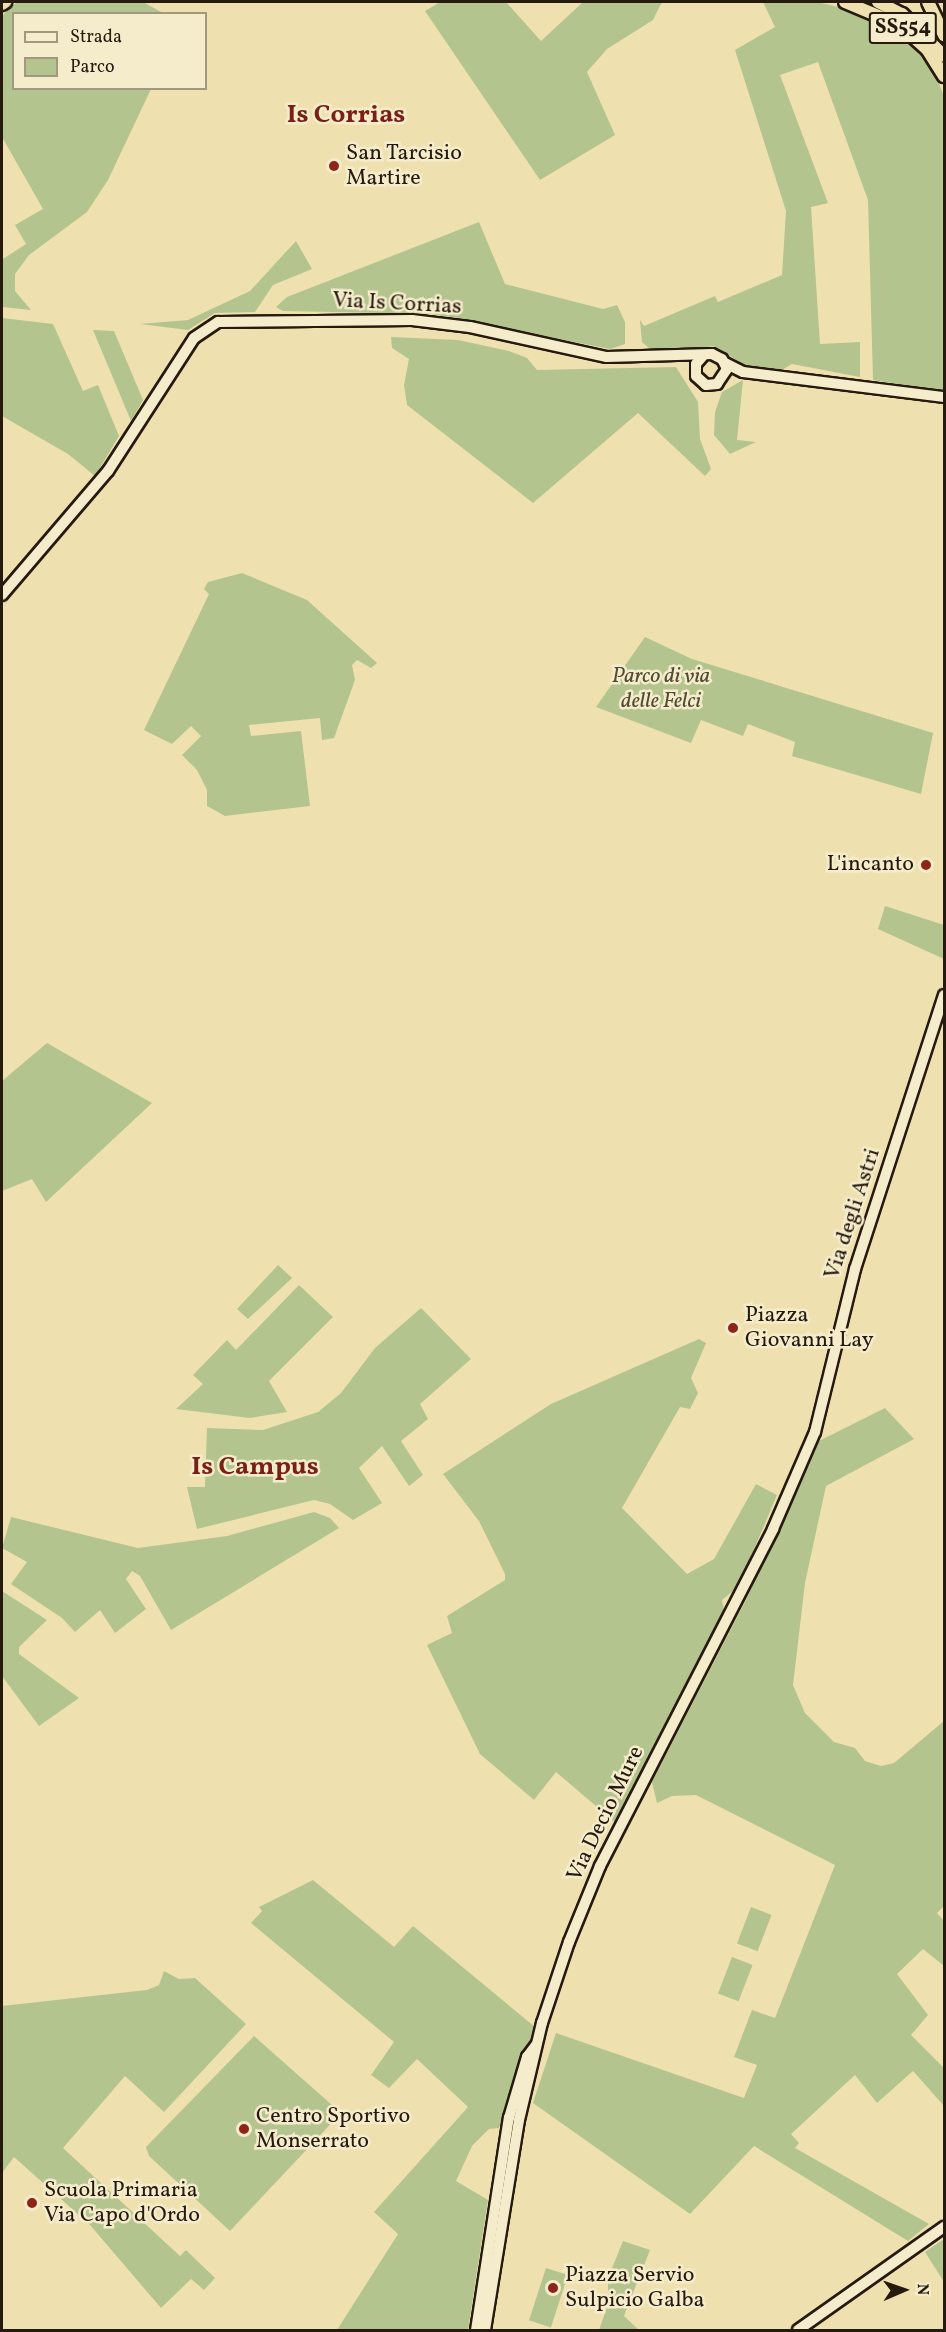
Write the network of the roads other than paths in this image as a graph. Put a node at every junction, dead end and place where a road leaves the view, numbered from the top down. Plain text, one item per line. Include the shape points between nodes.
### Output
1 (844, 2) edge
2 (878, 2) edge
3 (928, 2) edge
4 (945, 35) edge
5 (945, 56) edge
6 (945, 76) edge
7 (704, 356) junction
8 (679, 358) junction
9 (725, 363) junction
10 (695, 372) junction
11 (743, 372) junction
12 (723, 380) junction
13 (945, 397) edge
14 (2, 595) edge
15 (945, 995) edge
16 (729, 1610) joint
17 (538, 2043) junction
18 (945, 2227) edge
19 (476, 2331) edge
20 (485, 2331) edge
21 (798, 2331) edge

1 - 6 highway, SS554 via 900,25 927,49
2 - 5 highway, SS554 via 902,14
3 - 4 highway
7 - 8 street, Via Is Corrias
7 - 9 street via 715,354
7 - 10 street
8 - 10 street
8 - 14 street, Via Is Corrias via 607,357 470,327 412,320 225,321 211,325 190,344 108,471
9 - 11 street
9 - 12 street
10 - 12 street via 705,385
11 - 12 street
11 - 13 street
15 - 16 street, Via degli Astri via 855,1269 815,1432 773,1529
16 - 17 street, Via Decio Mure via 600,1866 569,1942
17 - 19 street, Via Decio Mure via 527,2057 508,2118
17 - 20 street, Via Decio Mure via 519,2120
18 - 21 street

